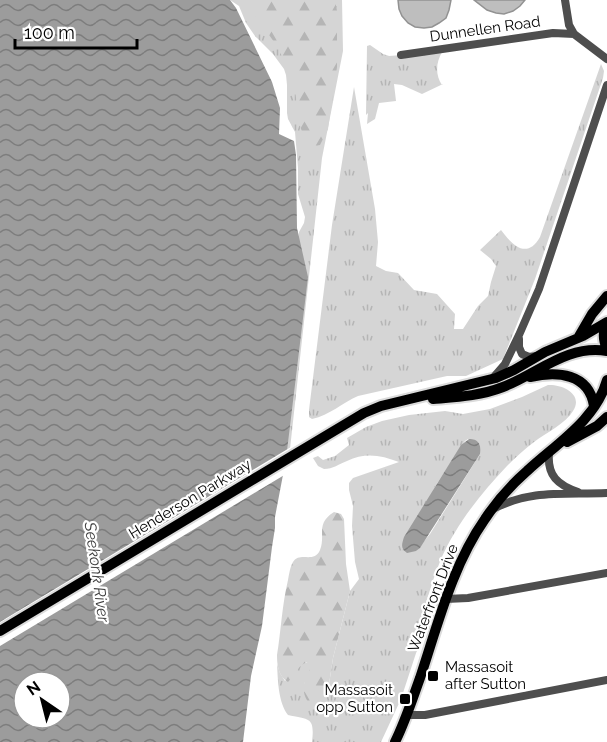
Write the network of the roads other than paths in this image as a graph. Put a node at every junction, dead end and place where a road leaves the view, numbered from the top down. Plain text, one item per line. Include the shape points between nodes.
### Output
1 (565, 0) edge
2 (574, 33) junction
3 (401, 55) dead end
4 (607, 59) edge
5 (607, 84) edge
6 (607, 296) edge
7 (607, 322) edge
8 (519, 335) junction
9 (577, 339) junction
10 (607, 350) edge
11 (540, 355) junction
12 (491, 379) junction
13 (518, 380) junction
14 (607, 380) edge
15 (400, 401) junction
16 (594, 406) junction
17 (607, 417) edge
18 (549, 453) junction
19 (585, 493) junction
20 (607, 493) edge
21 (492, 509) junction
22 (607, 573) edge
23 (446, 599) junction
24 (0, 631) edge
25 (607, 680) edge
26 (407, 715) junction
27 (395, 742) edge

1 - 2 street
2 - 3 street, Dunnellen Road
2 - 4 street
5 - 8 street via 541,282
6 - 9 main road
7 - 9 main road, Henderson Parkway
7 - 10 main road, Henderson Parkway via 603,333
8 - 11 street via 522,354
8 - 12 street via 505,364
9 - 11 main road, Henderson Parkway
10 - 13 main road, Henderson Parkway via 576,352
11 - 12 main road, Henderson Parkway
12 - 15 main road, Henderson Parkway
13 - 15 main road, Henderson Parkway via 477,395
13 - 16 main road via 549,373 571,377 586,388
14 - 16 main road, Waterfront Drive
15 - 24 main road, Henderson Parkway via 368,411
16 - 18 main road, Waterfront Drive
17 - 18 main road, Waterfront Drive
18 - 19 street via 550,471 555,479
18 - 21 main road, Waterfront Drive via 515,482
19 - 20 street
19 - 21 street via 527,496
21 - 23 main road, Waterfront Drive via 468,547
22 - 23 street
23 - 26 main road, Waterfront Drive
25 - 26 street
26 - 27 main road, Waterfront Drive

